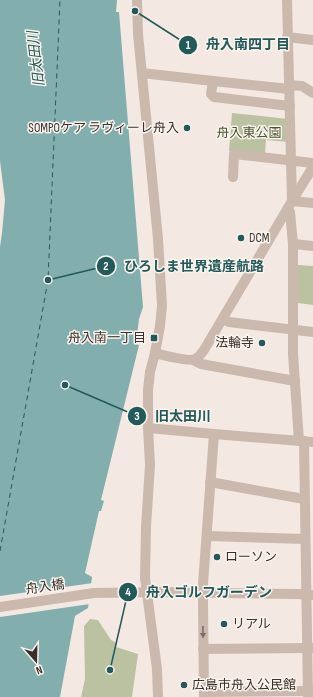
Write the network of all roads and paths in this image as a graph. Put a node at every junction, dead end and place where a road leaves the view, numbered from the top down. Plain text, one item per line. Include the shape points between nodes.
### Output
1 (137, 0) edge
2 (286, 0) edge
3 (288, 38) junction
4 (313, 40) edge
5 (142, 73) junction
6 (212, 81) junction
7 (289, 87) junction
8 (313, 93) edge
9 (290, 106) junction
10 (291, 160) junction
11 (313, 162) edge
12 (313, 167) edge
13 (233, 177) dead end
14 (313, 203) edge
15 (290, 204) junction
16 (293, 244) junction
17 (313, 246) edge
18 (223, 319) junction
19 (294, 330) junction
20 (313, 332) edge
21 (155, 354) junction
22 (193, 360) junction
23 (295, 381) junction
24 (148, 428) junction
25 (214, 434) junction
26 (305, 441) edge
27 (210, 482) junction
28 (304, 499) junction
29 (208, 536) junction
30 (305, 539) junction
31 (147, 592) junction
32 (203, 593) junction
33 (310, 595) edge
34 (0, 607) edge
35 (310, 648) edge
36 (203, 649) junction
37 (309, 693) edge
38 (204, 694) edge
39 (158, 697) edge

1 - 5 street
2 - 3 street
3 - 4 street
3 - 7 street
5 - 6 street
5 - 21 street via 162,306
6 - 7 street
6 - 9 street via 211,94 214,98
7 - 8 street via 302,86
7 - 9 street
9 - 10 street
10 - 11 street
10 - 13 street via 234,154
10 - 15 street
12 - 15 street
14 - 15 street
15 - 16 street
15 - 18 street
16 - 17 street
16 - 19 street
18 - 19 street via 229,322
18 - 22 street via 204,350
19 - 20 street
19 - 23 street
21 - 22 street
21 - 24 street via 148,390
22 - 23 street via 201,364
23 - 26 street
24 - 25 street
24 - 31 street via 150,465 146,527
25 - 26 street
25 - 27 street
26 - 28 street
27 - 28 street
27 - 29 street
28 - 30 street
29 - 30 street
29 - 32 street
30 - 33 street
31 - 32 street, 舟入橋
31 - 34 street, 舟入橋 via 94,593
31 - 39 street
32 - 33 street, 舟入橋
32 -> 36 street
33 - 35 street
35 - 36 street
35 - 37 street
36 - 38 street
37 - 38 street

